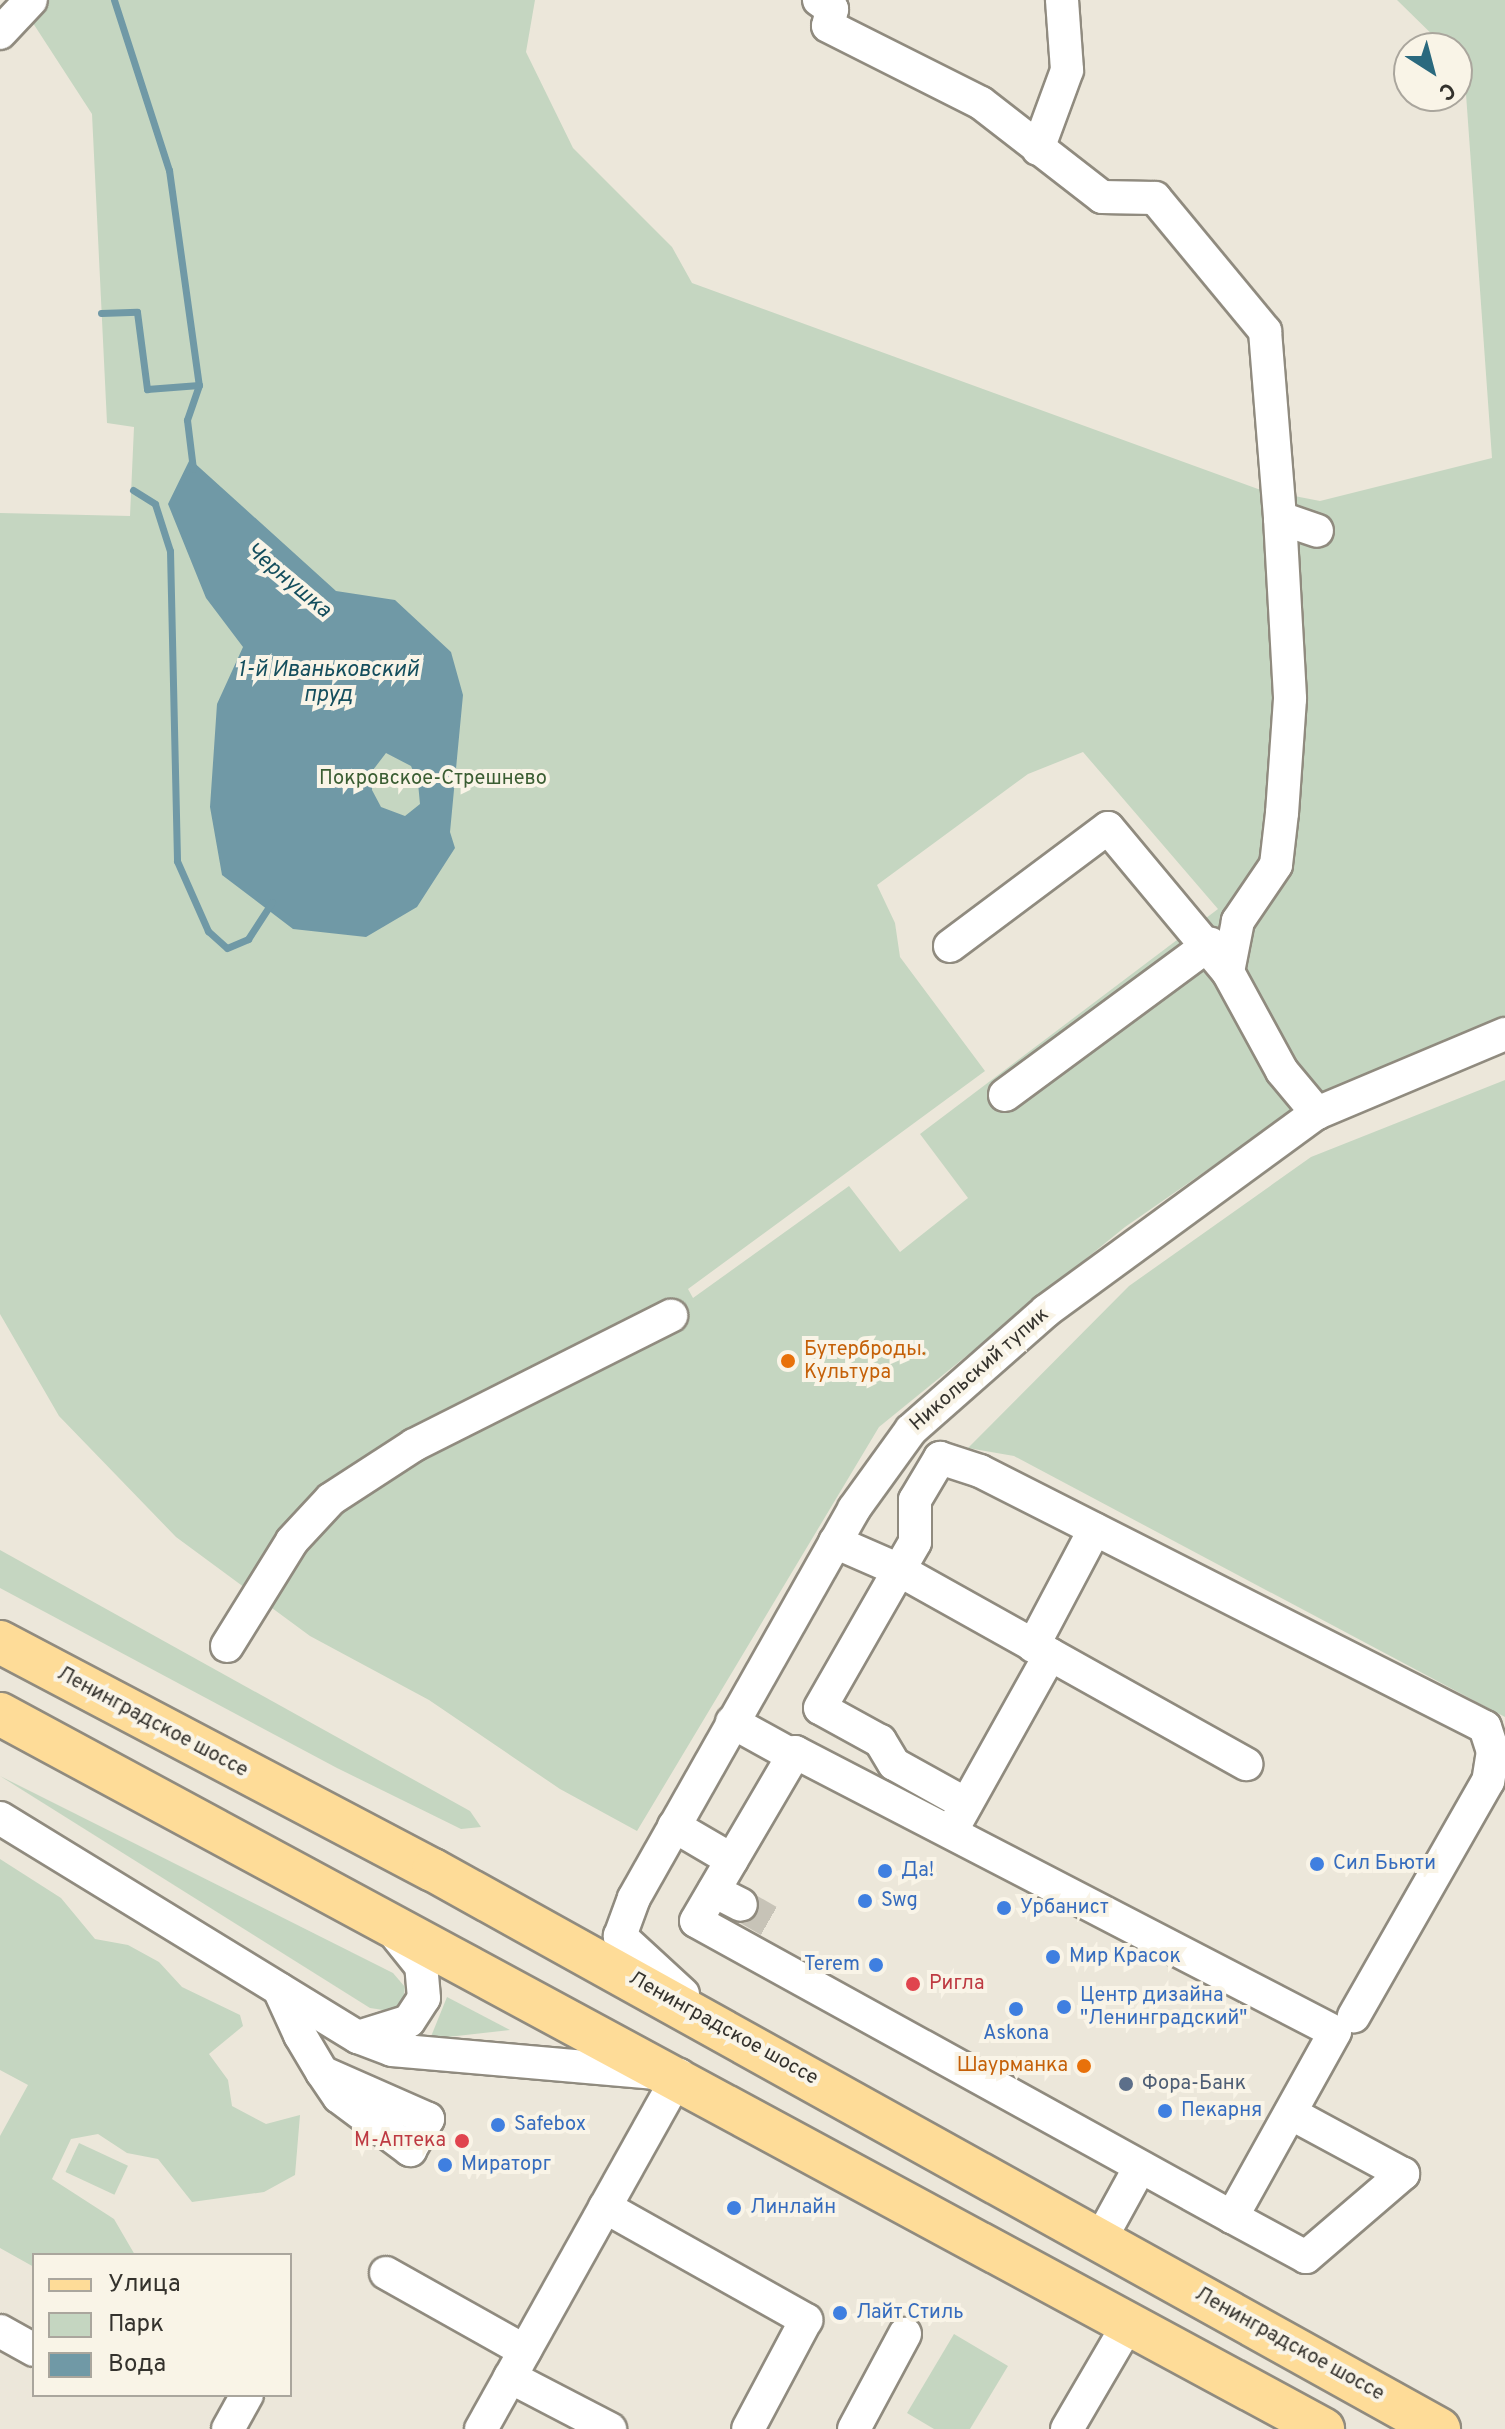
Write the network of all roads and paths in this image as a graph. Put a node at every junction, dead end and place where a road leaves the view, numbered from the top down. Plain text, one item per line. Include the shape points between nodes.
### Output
1 (31, 0) edge
2 (819, 0) edge
3 (1062, 0) edge
4 (0, 33) edge
5 (1038, 149) junction
6 (1280, 518) junction
7 (1317, 531) dead end
8 (1210, 944) junction
9 (950, 946) dead end
10 (1228, 972) junction
11 (1505, 1034) edge
12 (1005, 1095) dead end
13 (1317, 1113) junction
14 (671, 1316) dead end
15 (911, 1430) junction
16 (940, 1458) junction
17 (1095, 1529) junction
18 (835, 1542) junction
19 (899, 1570) junction
20 (0, 1642) edge
21 (227, 1646) dead end
22 (1042, 1650) junction
23 (0, 1714) edge
24 (732, 1722) junction
25 (790, 1754) junction
26 (1246, 1764) dead end
27 (966, 1804) junction
28 (0, 1818) edge
29 (674, 1826) junction
30 (950, 1834) junction
31 (732, 1860) junction
32 (364, 1905) junction
33 (279, 1989) junction
34 (1354, 2016) dead end
35 (732, 2034) junction
36 (358, 2037) junction
37 (322, 2072) dead end
38 (679, 2075) junction
39 (1290, 2113) junction
40 (1140, 2167) junction
41 (605, 2207) junction
42 (1232, 2217) junction
43 (1100, 2240) junction
44 (386, 2273) dead end
45 (1129, 2323) junction
46 (0, 2331) edge
47 (905, 2334) dead end
48 (32, 2349) edge
49 (517, 2364) junction
50 (246, 2397) edge
51 (228, 2429) edge
52 (481, 2429) edge
53 (610, 2429) edge
54 (748, 2429) edge
55 (854, 2429) edge
56 (1067, 2429) edge
57 (1323, 2429) edge
58 (1439, 2429) edge

1 - 4 street
2 - 5 street via 832,9 828,26 981,103
3 - 5 street via 1067,70
5 - 6 street via 1102,197 1155,198 1265,331
6 - 7 street
6 - 10 street via 1290,699 1281,826 1276,865 1238,921
8 - 9 street via 1108,828
8 - 10 street
8 - 12 street
10 - 13 street via 1282,1071
11 - 13 street, Никольский тупик
13 - 15 street, Никольский тупик via 1046,1311
14 - 21 street via 414,1445 331,1499 292,1541
15 - 16 street
15 - 18 street, Никольский тупик
16 - 17 street
16 - 19 street via 915,1500 915,1542
17 - 22 street
17 - 34 street via 1485,1727 1493,1751 1488,1781
18 - 19 street
18 - 24 street, Никольский тупик
19 - 22 street
19 - 27 street via 820,1708 880,1741 894,1764
20 - 35 main road, Ленинградское шоссе
22 - 26 street
22 - 27 street
23 - 32 main road
24 - 25 street
24 - 29 street, Никольский тупик
25 - 30 street
25 - 31 street
27 - 30 street
28 - 33 street
29 - 31 street
29 - 35 street, Никольский тупик via 620,1936
30 - 39 street via 1335,2032
31 - 40 street via 728,1898 696,1921
32 - 36 street via 421,1966 424,1998 409,2021
32 - 38 main road
33 - 36 street
33 - 37 street
35 - 43 main road, Ленинградское шоссе
36 - 38 street via 392,2050
38 - 41 street
38 - 45 main road
39 - 42 street
39 - 42 street via 1403,2174 1306,2257
40 - 42 street
40 - 43 street
41 - 49 street
41 - 54 street via 806,2320
43 - 58 main road, Ленинградское шоссе
44 - 49 street
45 - 56 street
45 - 57 main road
46 - 48 street
47 - 55 street
49 - 52 street
49 - 53 street
50 - 51 street

